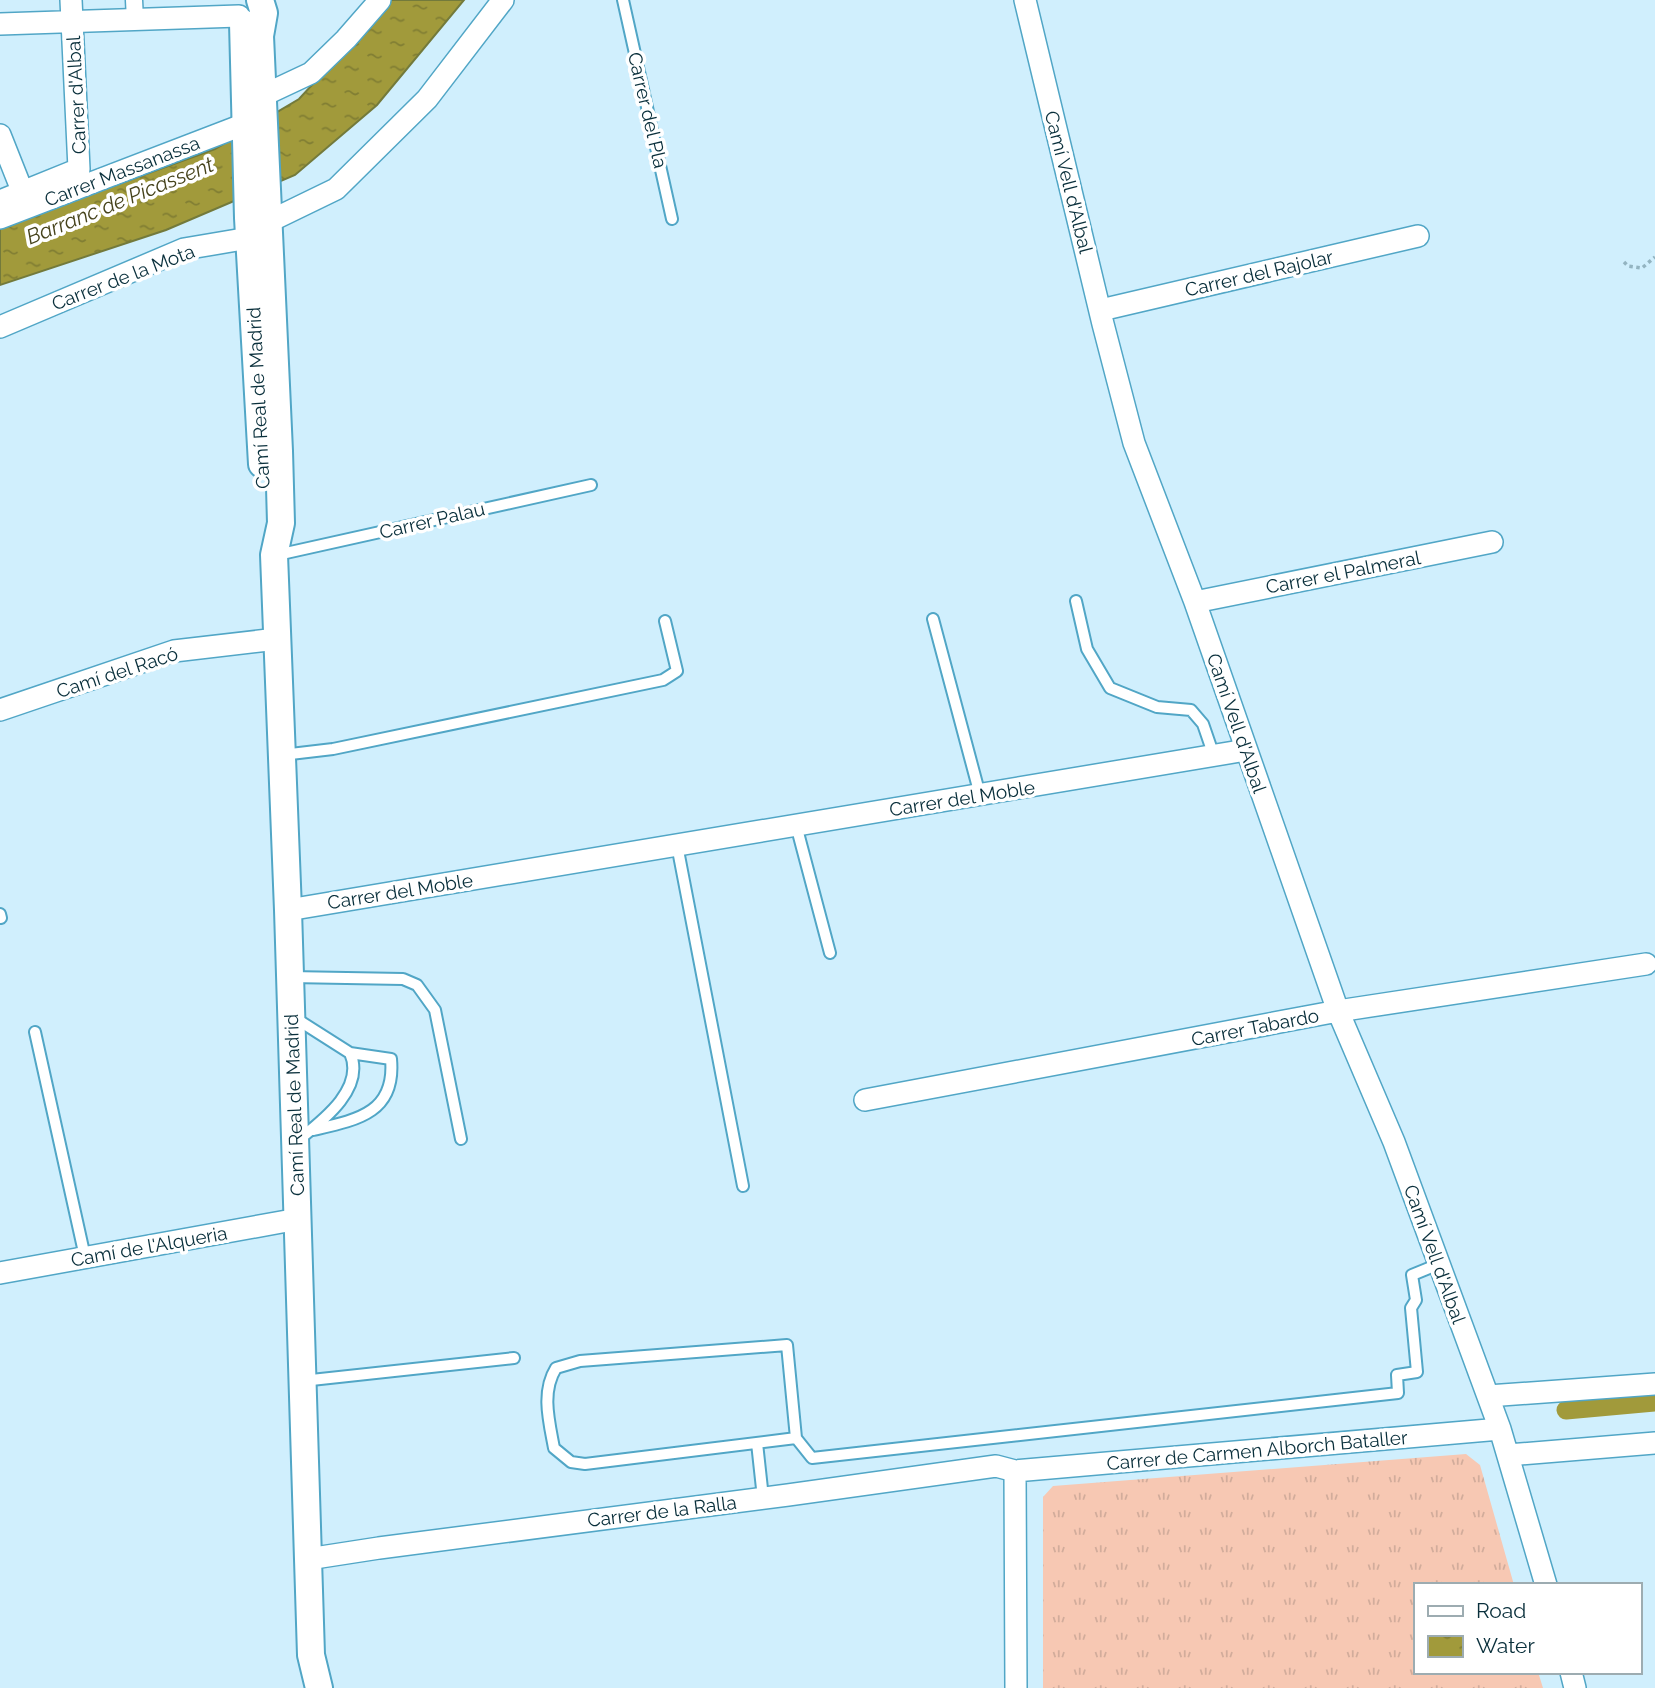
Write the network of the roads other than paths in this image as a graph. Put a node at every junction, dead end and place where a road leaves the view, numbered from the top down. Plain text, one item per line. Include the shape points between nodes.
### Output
1 (71, 0) edge
2 (380, 0) edge
3 (503, 0) edge
4 (623, 0) edge
5 (1025, 0) edge
6 (134, 10) edge
7 (250, 10) edge
8 (72, 22) junction
9 (0, 24) edge
10 (256, 110) junction
11 (0, 135) edge
12 (79, 169) joint
13 (23, 193) junction
14 (0, 201) edge
15 (0, 218) edge
16 (256, 219) junction
17 (672, 219) dead end
18 (1418, 236) dead end
19 (1101, 310) junction
20 (0, 327) edge
21 (591, 485) dead end
22 (1492, 542) dead end
23 (274, 555) junction
24 (1076, 601) dead end
25 (1195, 602) junction
26 (933, 619) dead end
27 (665, 621) dead end
28 (277, 639) junction
29 (0, 710) edge
30 (1246, 750) junction
31 (282, 755) junction
32 (1214, 756) junction
33 (981, 795) junction
34 (796, 825) junction
35 (677, 845) junction
36 (288, 910) junction
37 (830, 953) dead end
38 (1646, 964) dead end
39 (290, 977) junction
40 (1338, 1011) junction
41 (291, 1016) junction
42 (35, 1032) dead end
43 (350, 1053) junction
44 (865, 1100) dead end
45 (303, 1137) junction
46 (461, 1139) dead end
47 (743, 1186) dead end
48 (298, 1219) junction
49 (85, 1257) junction
50 (1439, 1264) junction
51 (0, 1273) edge
52 (514, 1357) dead end
53 (302, 1381) junction
54 (1655, 1384) edge
55 (1488, 1396) junction
56 (1500, 1429) junction
57 (796, 1438) junction
58 (757, 1443) junction
59 (1655, 1443) edge
60 (1508, 1455) junction
61 (1015, 1471) junction
62 (762, 1498) junction
63 (307, 1559) junction
64 (1545, 1583) edge
65 (311, 1654) junction
66 (303, 1688) edge
67 (319, 1688) edge
68 (1016, 1688) edge

1 - 8 street, Carrer d'Albal
2 - 10 street, Carrer Massanassa via 311,73
3 - 16 street, Carrer de la Mota via 427,99 336,189
4 - 17 lane, Carrer del Pla
5 - 19 street, Camí Vell d'Albal
6 - 7 street
6 - 8 street
7 - 10 street
8 - 9 street
8 - 12 street, Carrer d'Albal
10 - 15 street, Carrer Massanassa
10 - 16 street
11 - 13 street
12 - 13 street, Carrer Massanassa
13 - 14 street, Carrer Massanassa
16 - 20 street, Carrer de la Mota
16 - 23 street, Camí Real de Madrid via 264,526
16 - 23 street, Camí Real de Madrid via 274,327 281,523
18 - 19 street, Carrer del Rajolar
19 - 25 street, Camí Vell d'Albal via 1135,443
21 - 23 lane, Carrer Palau
22 - 25 street, Carrer el Palmeral
23 - 28 street, Camí Real de Madrid
24 - 32 lane via 1087,649 1110,688 1157,707 1191,710 1203,724
25 - 30 street, Camí Vell d'Albal
26 - 33 lane
27 - 31 lane via 677,671 663,680 333,749
28 - 29 street, Camí del Racó via 174,651
28 - 31 street, Camí Real de Madrid
30 - 32 street, Carrer del Moble
30 - 40 street, Camí Vell d'Albal
31 - 36 street, Camí Real de Madrid
32 - 33 street, Carrer del Moble
33 - 34 street, Carrer del Moble
34 - 35 street, Carrer del Moble
34 - 37 lane
35 - 36 street, Carrer del Moble
35 - 47 lane
36 - 39 street, Camí Real de Madrid
38 - 40 street, Carrer Tabardo
39 - 41 street, Camí Real de Madrid
39 - 46 lane via 404,979 417,985 435,1010
40 - 44 street, Carrer Tabardo
40 - 50 street, Camí Vell d'Albal
41 - 43 lane
41 - 45 street, Camí Real de Madrid
42 - 49 lane
43 - 45 lane via 350,1085 326,1118
43 - 45 lane via 391,1059 389,1090 383,1101 347,1122
45 - 48 street, Camí Real de Madrid
48 - 49 street, Camí de l'Alqueria
48 - 53 street, Camí Real de Madrid
49 - 51 street, Camí de l'Alqueria
50 - 55 street, Camí Vell d'Albal
50 - 57 lane via 1412,1275 1417,1372 1397,1375 1398,1393 812,1458
52 - 53 lane
53 - 63 street, Camí Real de Madrid
54 - 55 street
55 - 56 street, Camí Vell d'Albal
56 - 60 street, Camí Vell d'Albal
56 - 61 street, Carrer de Carmen Alborch Bataller
57 - 58 lane
57 - 58 lane via 787,1345 580,1361 556,1368 546,1392 554,1448 571,1462
58 - 62 lane
59 - 60 street
60 - 64 street, Camí Vell d'Albal
61 - 62 street, Carrer de la Ralla via 996,1466
61 - 68 street
62 - 63 street, Carrer de la Ralla
63 - 65 street, Camí Real de Madrid
65 - 66 street, Camí Real de Madrid
65 - 67 street, Camí Real de Madrid

